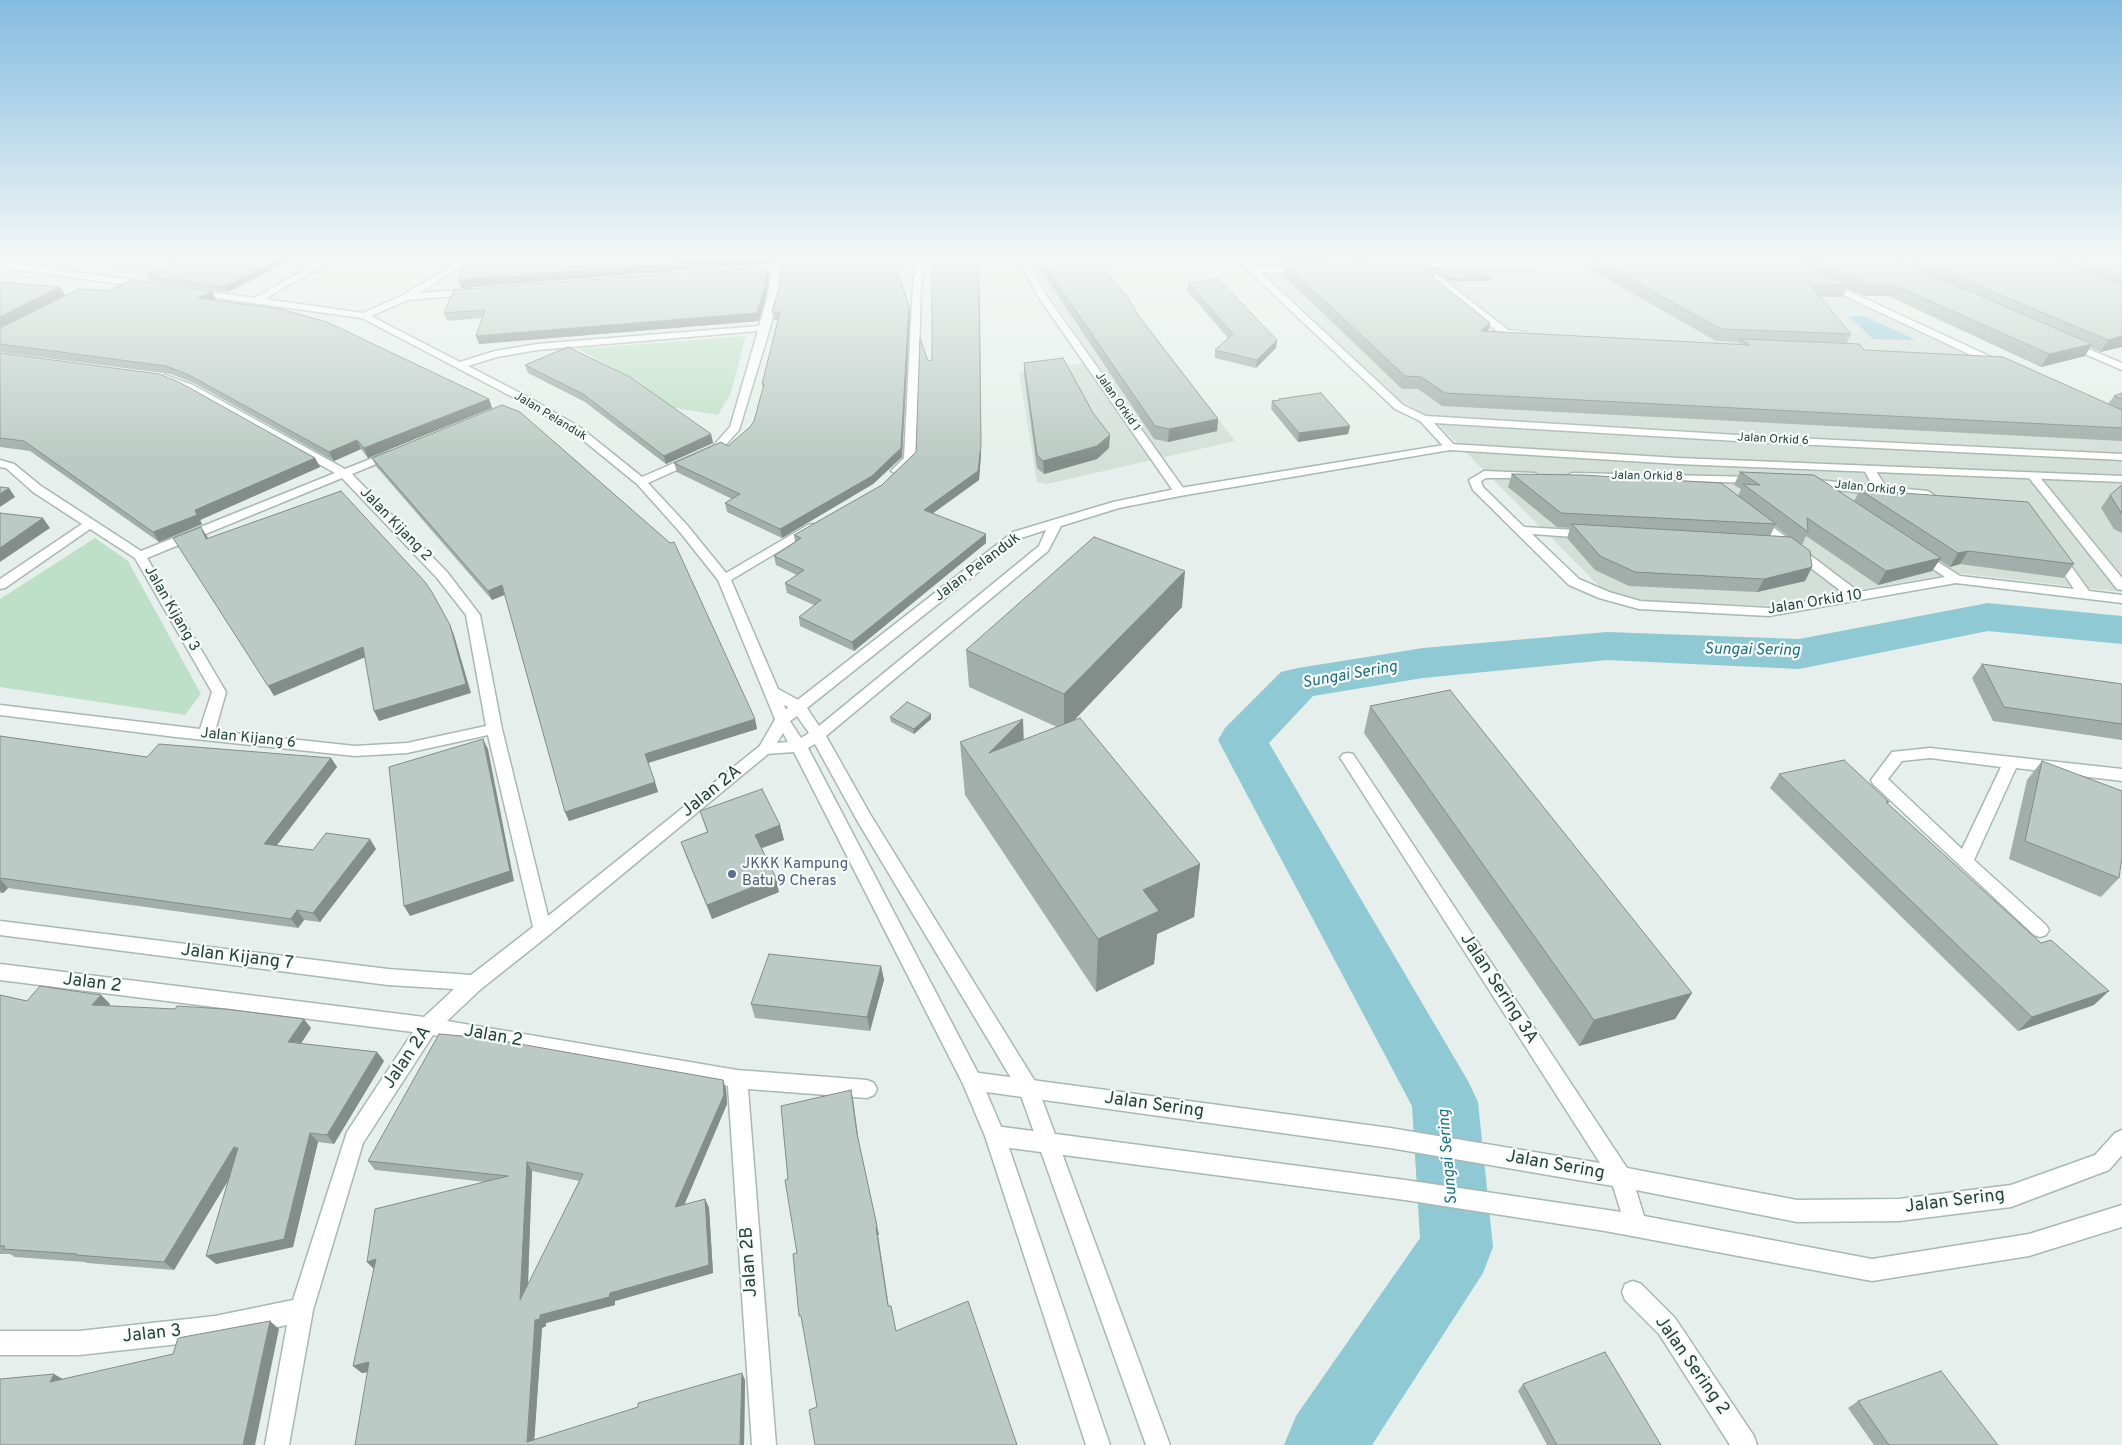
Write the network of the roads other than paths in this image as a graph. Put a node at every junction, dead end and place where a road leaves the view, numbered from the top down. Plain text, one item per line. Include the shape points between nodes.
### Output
1 (384, 326) edge
2 (915, 326) edge
3 (1064, 326) edge
4 (1313, 326) edge
5 (1496, 326) edge
6 (1918, 326) edge
7 (1924, 326) edge
8 (764, 328) joint
9 (1534, 335) edge
10 (2060, 340) edge
11 (1951, 356) edge
12 (1981, 357) junction
13 (460, 365) junction
14 (2122, 367) edge
15 (156, 376) edge
16 (526, 400) junction
17 (507, 408) edge
18 (1424, 419) junction
19 (1450, 446) junction
20 (398, 451) edge
21 (2122, 457) edge
22 (1678, 461) junction
23 (0, 463) edge
24 (1870, 470) junction
25 (344, 473) junction
26 (1542, 475) edge
27 (1562, 475) edge
28 (2034, 476) junction
29 (891, 477) edge
30 (1699, 478) junction
31 (2122, 478) edge
32 (1764, 481) edge
33 (641, 482) junction
34 (1792, 482) edge
35 (1811, 483) junction
36 (1882, 491) junction
37 (1180, 492) junction
38 (1722, 495) edge
39 (1941, 496) edge
40 (1835, 499) edge
41 (1744, 512) edge
42 (90, 524) junction
43 (818, 524) edge
44 (1054, 525) junction
45 (1520, 530) junction
46 (1600, 534) edge
47 (2046, 541) edge
48 (1769, 544) edge
49 (1789, 545) junction
50 (1907, 547) edge
51 (140, 556) junction
52 (1956, 578) junction
53 (724, 579) junction
54 (0, 585) edge
55 (2122, 586) edge
56 (2085, 595) junction
57 (1857, 597) junction
58 (2122, 599) edge
59 (772, 692) junction
60 (799, 707) junction
61 (0, 710) edge
62 (782, 720) junction
63 (494, 730) junction
64 (206, 734) junction
65 (818, 735) junction
66 (799, 746) junction
67 (766, 748) junction
68 (1348, 758) dead end
69 (2011, 762) junction
70 (2122, 775) edge
71 (1965, 862) junction
72 (0, 928) edge
73 (543, 930) junction
74 (2040, 930) dead end
75 (0, 972) edge
76 (474, 982) junction
77 (428, 1026) junction
78 (737, 1079) junction
79 (972, 1081) junction
80 (867, 1089) dead end
81 (1029, 1089) junction
82 (995, 1136) junction
83 (2122, 1140) edge
84 (1048, 1143) junction
85 (1621, 1177) junction
86 (2122, 1216) edge
87 (1636, 1226) junction
88 (1633, 1292) dead end
89 (301, 1310) junction
90 (0, 1343) edge
91 (277, 1445) edge
92 (764, 1445) edge
93 (1098, 1445) edge
94 (1158, 1445) edge
95 (1745, 1445) edge

1 - 13 street, Jalan Pelanduk
2 - 29 street via 910,458
3 - 37 street, Jalan Orkid 1
4 - 18 street via 1399,407
5 - 9 street via 1505,333
6 - 12 street
7 - 12 street via 2008,365
8 - 13 street via 537,347 495,354
8 - 33 street via 735,428 717,448
10 - 14 street
11 - 12 street
13 - 16 street, Jalan Pelanduk
15 - 25 street, Jalan Kijang 2 via 190,387
16 - 17 street
16 - 33 street, Jalan Pelanduk via 577,430
18 - 19 street
18 - 21 street, Jalan Orkid 6
19 - 22 street
19 - 37 street
20 - 25 street
22 - 24 street
22 - 30 street
23 - 42 street, Jalan Kijang 3 via 10,466 37,489
24 - 28 street
24 - 36 street
25 - 51 street
25 - 63 street, Jalan Kijang 2 via 442,575 473,615
26 - 45 street, Jalan Orkid 10 via 1484,474 1475,480 1477,488
27 - 30 street, Jalan Orkid 8
28 - 31 street
28 - 55 street
30 - 32 street, Jalan Orkid 8
30 - 38 street
33 - 53 street, Jalan Pelanduk
34 - 35 street
35 - 36 street, Jalan Orkid 9
35 - 40 street
36 - 39 street, Jalan Orkid 9
37 - 44 street via 1117,505
41 - 49 street
42 - 51 street, Jalan Kijang 3
42 - 54 street
43 - 53 street
44 - 60 street, Jalan Pelanduk via 1017,535
44 - 65 street, Jalan Pelanduk via 1044,548
45 - 46 street
45 - 57 street, Jalan Orkid 10 via 1574,582 1639,606 1769,612
47 - 56 street
48 - 49 street
49 - 57 street
50 - 52 street
51 - 64 street, Jalan Kijang 3 via 220,692
52 - 56 street, Jalan Orkid 10
52 - 57 street, Jalan Orkid 10
53 - 59 street, Jalan Pelanduk
56 - 58 street, Jalan Orkid 10
59 - 60 street
59 - 62 street, Jalan Pelanduk
60 - 62 street, Jalan Pelanduk
60 - 65 street
61 - 64 street, Jalan Kijang 6
62 - 66 street, Jalan Pelanduk
62 - 67 street
63 - 64 street, Jalan Kijang 6 via 408,748 355,750
63 - 73 street, Jalan Kijang 2
65 - 66 street, Jalan Pelanduk
65 - 81 street via 864,818
66 - 67 street
66 - 79 street, Jalan Pelanduk
67 - 73 street, Jalan 2A
68 - 85 street, Jalan Sering 3A
69 - 70 street
69 - 71 street
69 - 71 street via 1930,754 1897,756 1879,780
71 - 74 street
72 - 76 street, Jalan Kijang 7 via 388,977
73 - 76 street, Jalan 2A
75 - 77 street, Jalan 2
76 - 77 street, Jalan 2A
77 - 78 street, Jalan 2
77 - 89 street, Jalan 2A via 354,1139
78 - 80 street, Jalan 2
78 - 92 street, Jalan 2B
79 - 81 street, Jalan Sering
79 - 82 street, Jalan Pelanduk
81 - 84 street
81 - 85 street, Jalan Sering via 1390,1138
82 - 84 street
82 - 93 street, Jalan Pelanduk
83 - 85 street, Jalan Sering via 2102,1163 2011,1196 1899,1210 1797,1211
84 - 87 street via 1405,1190
84 - 94 street
85 - 87 street, Jalan Sering 3A
86 - 87 street via 2029,1245 1872,1270
88 - 95 street, Jalan Sering 2 via 1667,1326
89 - 90 street, Jalan 3 via 215,1328 88,1342
89 - 91 street, Jalan 2A

